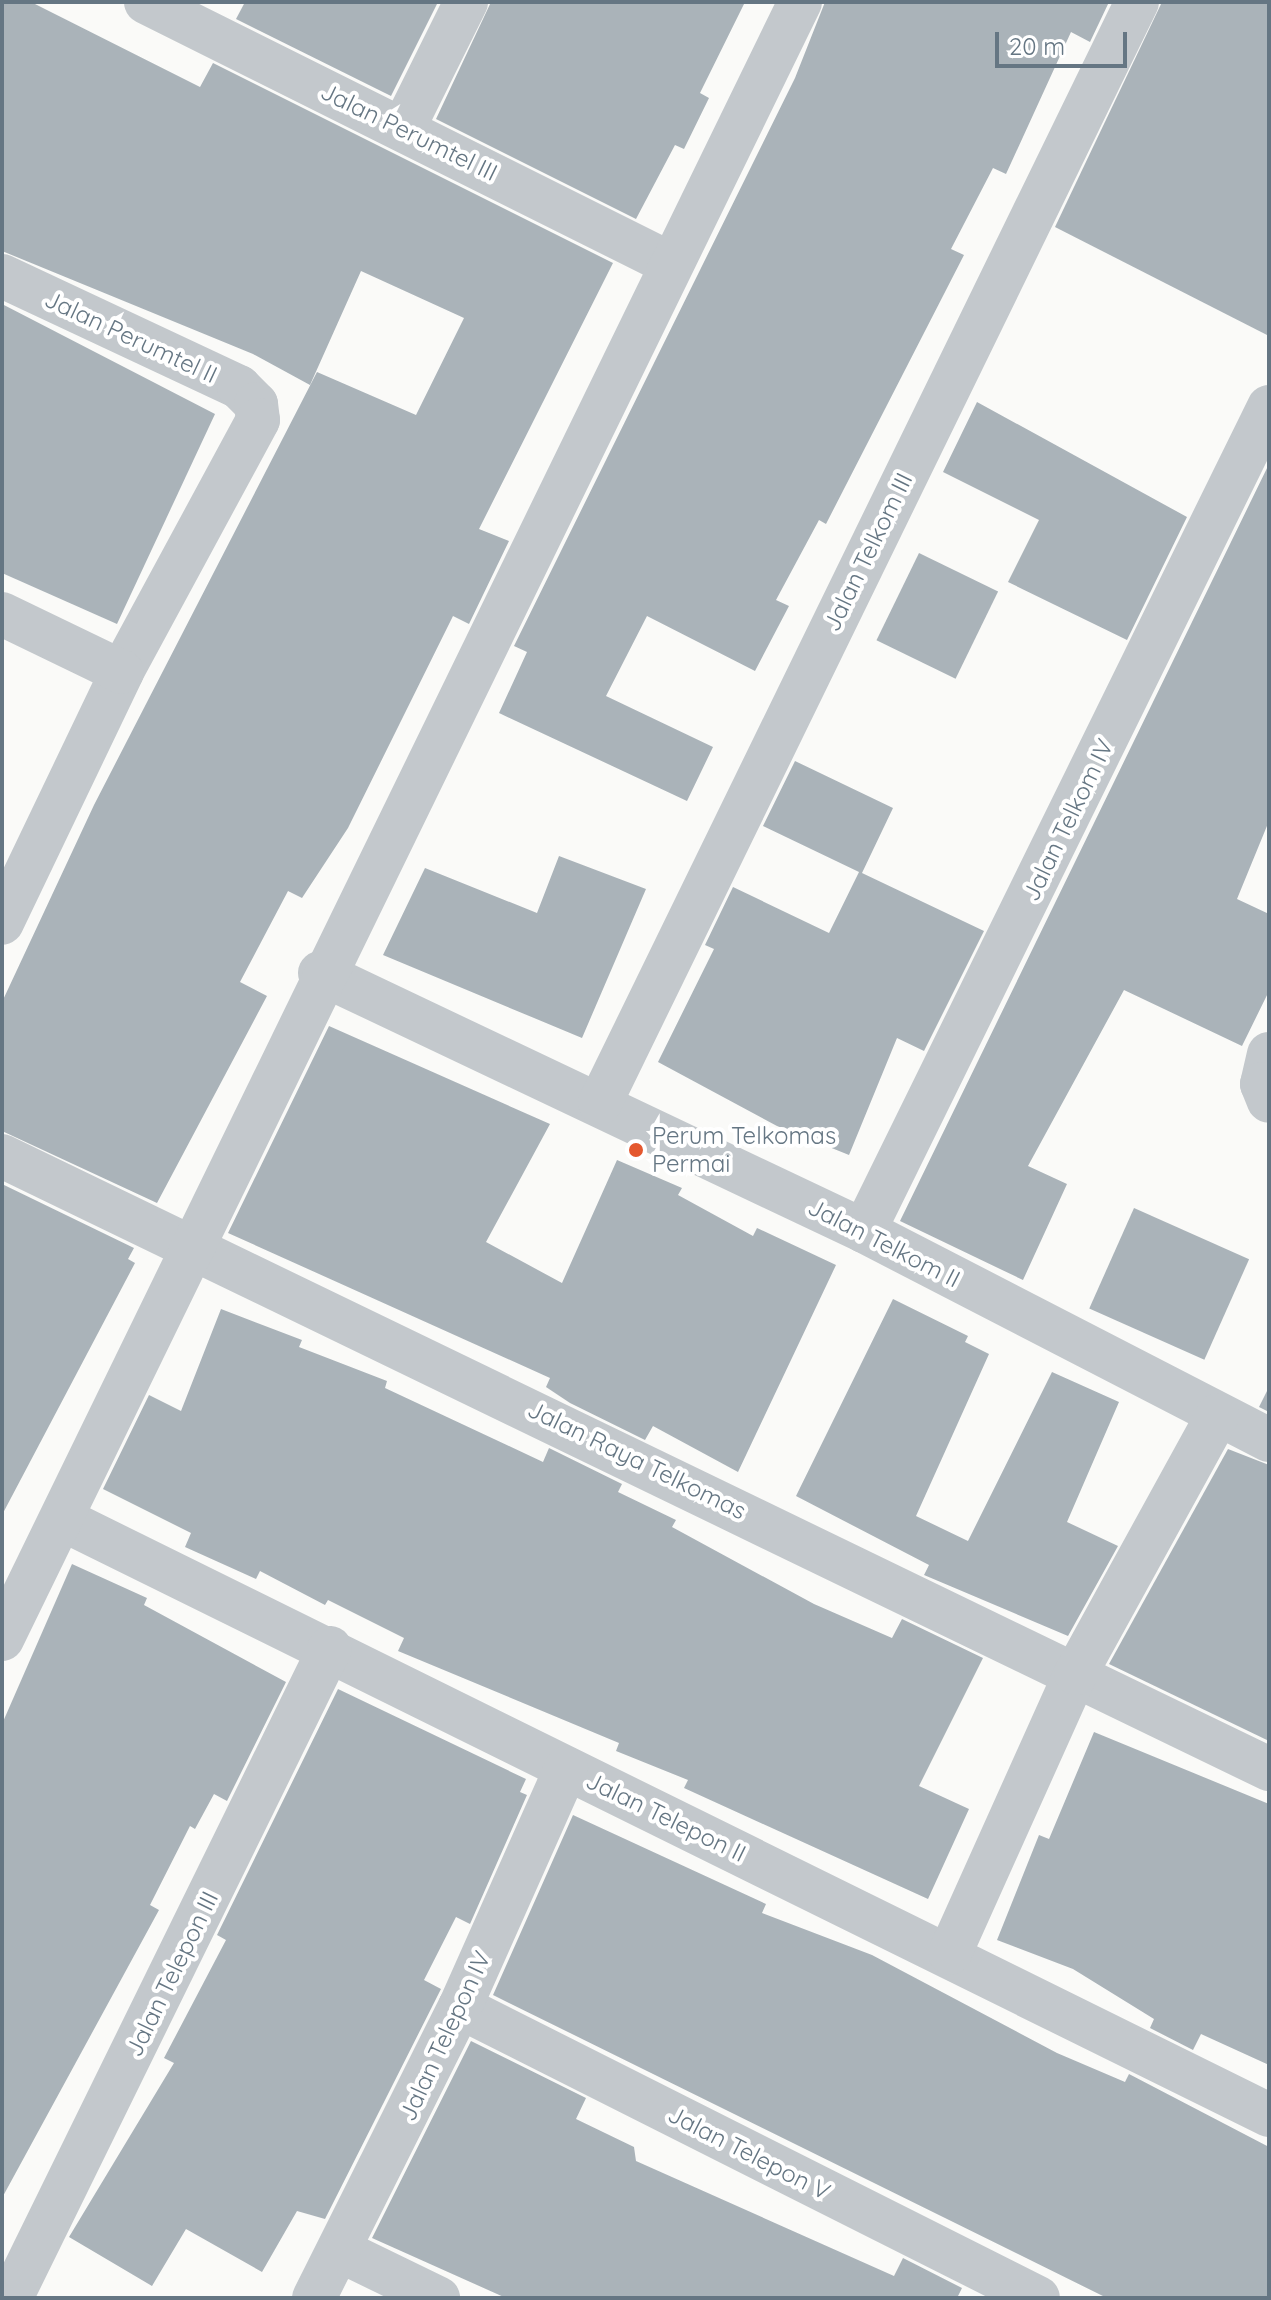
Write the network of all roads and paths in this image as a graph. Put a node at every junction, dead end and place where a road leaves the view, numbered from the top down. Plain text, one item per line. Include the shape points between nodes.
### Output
1 (146, 2) edge
2 (466, 2) edge
3 (800, 2) edge
4 (1137, 2) edge
5 (403, 129) junction
6 (671, 264) junction
7 (2, 276) edge
8 (1269, 407) edge
9 (2, 614) edge
10 (122, 672) junction
11 (2, 923) edge
12 (320, 973) junction
13 (1269, 1054) edge
14 (1269, 1101) edge
15 (600, 1103) junction
16 (2, 1156) edge
17 (864, 1231) junction
18 (193, 1245) junction
19 (1218, 1415) junction
20 (1269, 1440) edge
21 (64, 1520) junction
22 (2, 1639) edge
23 (330, 1648) junction
24 (1076, 1673) junction
25 (566, 1769) junction
26 (1269, 1769) edge
27 (950, 1953) junction
28 (460, 2007) junction
29 (1269, 2115) edge
30 (341, 2251) junction
31 (11, 2298) edge
32 (314, 2298) edge
33 (438, 2298) edge
34 (1038, 2298) edge

1 - 5 street, Jalan Perumtel III
2 - 5 street
3 - 6 street
4 - 15 street, Jalan Telkom III
5 - 6 street, Jalan Perumtel III
6 - 12 street
7 - 10 street, Jalan Perumtel II via 239,387 256,404 258,420
8 - 17 street, Jalan Telkom IV
9 - 10 street
10 - 11 street
12 - 15 street, Jalan Telkom II
12 - 18 street
13 - 14 street via 1262,1084
15 - 17 street, Jalan Telkom II
16 - 18 street, Jalan Raya Telkomas
17 - 19 street, Jalan Telkom II
18 - 21 street
18 - 24 street, Jalan Raya Telkomas
19 - 20 street, Jalan Telkom II
19 - 24 street
21 - 22 street
21 - 23 street, Jalan Telepon II
23 - 25 street, Jalan Telepon II
23 - 31 street, Jalan Telepon III
24 - 26 street, Jalan Raya Telkomas
24 - 27 street
25 - 27 street, Jalan Telepon II
25 - 28 street, Jalan Telepon IV
27 - 29 street, Jalan Telepon II
28 - 30 street, Jalan Telepon IV
28 - 34 street, Jalan Telepon V
30 - 32 street, Jalan Telepon IV
30 - 33 street

